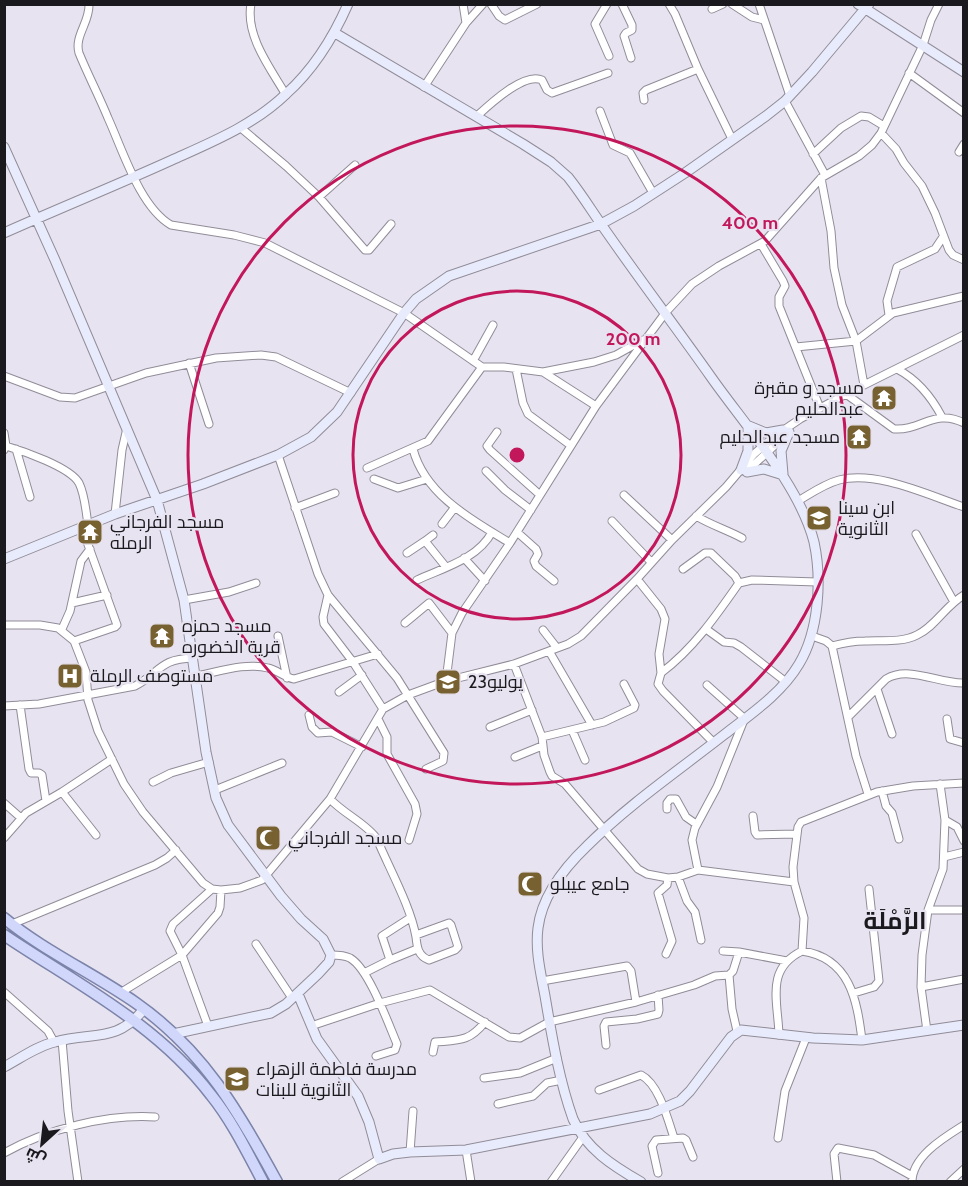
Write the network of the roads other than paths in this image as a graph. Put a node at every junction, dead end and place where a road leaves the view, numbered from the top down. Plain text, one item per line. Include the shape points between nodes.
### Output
1 (89, 4) edge
2 (252, 4) edge
3 (348, 4) edge
4 (463, 4) edge
5 (483, 4) edge
6 (491, 4) edge
7 (537, 4) edge
8 (608, 4) edge
9 (622, 4) edge
10 (669, 4) edge
11 (723, 4) edge
12 (732, 4) edge
13 (759, 4) edge
14 (939, 4) edge
15 (866, 7) edge
16 (712, 9) dead end
17 (764, 20) junction
18 (466, 23) junction
19 (335, 33) junction
20 (923, 45) junction
21 (609, 56) dead end
22 (631, 58) dead end
23 (698, 69) junction
24 (963, 72) edge
25 (608, 73) dead end
26 (909, 74) junction
27 (424, 87) junction
28 (286, 95) junction
29 (787, 98) junction
30 (644, 100) dead end
31 (600, 111) dead end
32 (963, 113) edge
33 (477, 116) junction
34 (241, 128) junction
35 (882, 129) junction
36 (732, 139) junction
37 (963, 144) edge
38 (4, 147) edge
39 (959, 152) dead end
40 (813, 154) junction
41 (355, 165) dead end
42 (823, 176) junction
43 (135, 177) junction
44 (653, 193) junction
45 (319, 197) junction
46 (37, 219) junction
47 (391, 224) dead end
48 (601, 224) junction
49 (4, 233) edge
50 (943, 237) junction
51 (760, 244) junction
52 (963, 260) edge
53 (963, 296) edge
54 (666, 312) junction
55 (404, 313) junction
56 (889, 315) junction
57 (493, 326) dead end
58 (963, 335) edge
59 (645, 339) junction
60 (856, 341) junction
61 (796, 347) junction
62 (473, 361) junction
63 (189, 363) junction
64 (482, 367) junction
65 (516, 369) junction
66 (897, 369) junction
67 (543, 372) junction
68 (4, 376) edge
69 (864, 385) junction
70 (110, 386) junction
71 (351, 393) junction
72 (846, 394) junction
73 (596, 406) junction
74 (820, 408) junction
75 (942, 417) junction
76 (963, 423) edge
77 (209, 424) dead end
78 (747, 426) junction
79 (127, 428) junction
80 (786, 431) junction
81 (497, 432) dead end
82 (4, 433) edge
83 (570, 446) junction
84 (5, 448) edge
85 (16, 449) junction
86 (413, 449) junction
87 (765, 450) junction
88 (278, 454) junction
89 (367, 468) dead end
90 (486, 471) dead end
91 (744, 471) junction
92 (783, 478) junction
93 (374, 479) dead end
94 (427, 479) junction
95 (335, 493) dead end
96 (540, 495) junction
97 (624, 495) dead end
98 (30, 497) dead end
99 (157, 500) junction
100 (798, 501) junction
101 (455, 507) junction
102 (963, 507) edge
103 (295, 508) junction
104 (531, 510) junction
105 (115, 514) junction
106 (696, 516) junction
107 (612, 521) dead end
108 (442, 524) dead end
109 (85, 527) junction
110 (492, 532) junction
111 (517, 532) junction
112 (916, 534) dead end
113 (432, 535) dead end
114 (742, 538) dead end
115 (672, 540) junction
116 (425, 541) junction
117 (510, 543) junction
118 (90, 549) junction
119 (407, 553) dead end
120 (464, 558) junction
121 (4, 559) edge
122 (651, 562) junction
123 (446, 567) junction
124 (683, 569) dead end
125 (637, 579) junction
126 (417, 580) dead end
127 (485, 581) junction
128 (554, 581) dead end
129 (817, 582) junction
130 (255, 583) dead end
131 (739, 583) junction
132 (107, 595) junction
133 (328, 595) junction
134 (963, 595) edge
135 (184, 600) junction
136 (954, 602) junction
137 (72, 603) junction
138 (405, 623) dead end
139 (4, 625) edge
140 (62, 629) junction
141 (706, 629) junction
142 (543, 630) dead end
143 (452, 633) junction
144 (278, 636) dead end
145 (812, 636) junction
146 (74, 641) junction
147 (832, 646) junction
148 (558, 648) junction
149 (549, 651) junction
150 (378, 654) junction
151 (193, 658) junction
152 (353, 662) junction
153 (514, 664) junction
154 (661, 673) junction
155 (362, 675) junction
156 (196, 676) junction
157 (287, 678) junction
158 (446, 681) junction
159 (786, 682) junction
160 (963, 683) edge
161 (624, 684) dead end
162 (707, 685) dead end
163 (877, 689) junction
164 (339, 692) dead end
165 (88, 695) junction
166 (408, 695) junction
167 (20, 705) junction
168 (4, 706) edge
169 (383, 710) junction
170 (531, 710) junction
171 (309, 716) dead end
172 (849, 716) junction
173 (947, 718) dead end
174 (378, 719) junction
175 (744, 719) junction
176 (592, 725) junction
177 (490, 727) dead end
178 (572, 730) junction
179 (892, 734) dead end
180 (542, 737) junction
181 (714, 743) junction
182 (963, 743) edge
183 (542, 746) junction
184 (362, 747) junction
185 (515, 757) dead end
186 (112, 759) junction
187 (585, 760) dead end
188 (209, 762) junction
189 (282, 763) dead end
190 (426, 769) dead end
191 (153, 782) dead end
192 (963, 783) edge
193 (940, 784) junction
194 (214, 790) junction
195 (882, 791) junction
196 (62, 792) junction
197 (868, 794) junction
198 (330, 799) junction
199 (46, 801) junction
200 (4, 802) edge
201 (667, 809) dead end
202 (753, 816) dead end
203 (21, 818) junction
204 (945, 820) junction
205 (696, 824) junction
206 (604, 829) junction
207 (796, 834) junction
208 (96, 835) dead end
209 (4, 838) edge
210 (899, 839) dead end
211 (409, 840) dead end
212 (963, 841) edge
213 (176, 850) junction
214 (963, 852) edge
215 (944, 857) junction
216 (698, 870) junction
217 (266, 875) junction
218 (678, 877) junction
219 (668, 878) junction
220 (794, 882) junction
221 (212, 889) junction
222 (869, 889) dead end
223 (221, 890) junction
224 (928, 910) junction
225 (961, 910) dead end
226 (410, 918) junction
227 (8, 921) edge
228 (4, 935) edge
229 (416, 935) junction
230 (701, 940) dead end
231 (255, 944) dead end
232 (417, 949) junction
233 (723, 951) dead end
234 (802, 951) junction
235 (739, 952) junction
236 (666, 954) dead end
237 (182, 955) junction
238 (332, 955) junction
239 (390, 960) junction
240 (787, 961) junction
241 (364, 973) junction
242 (729, 975) junction
243 (963, 979) edge
244 (542, 981) junction
245 (921, 987) junction
246 (4, 992) edge
247 (120, 993) junction
248 (854, 993) junction
249 (658, 995) junction
250 (295, 996) junction
251 (636, 1002) junction
252 (380, 1003) junction
253 (144, 1009) junction
254 (135, 1020) junction
255 (485, 1022) junction
256 (549, 1022) junction
257 (963, 1025) edge
258 (208, 1026) junction
259 (311, 1026) junction
260 (737, 1031) junction
261 (927, 1031) junction
262 (173, 1034) junction
263 (779, 1035) junction
264 (806, 1038) junction
265 (862, 1040) junction
266 (58, 1041) junction
267 (606, 1046) dead end
268 (433, 1052) dead end
269 (376, 1056) dead end
270 (557, 1058) junction
271 (4, 1066) edge
272 (484, 1078) dead end
273 (562, 1080) junction
274 (599, 1090) dead end
275 (498, 1104) dead end
276 (664, 1108) junction
277 (413, 1110) dead end
278 (155, 1117) dead end
279 (963, 1125) edge
280 (71, 1127) junction
281 (577, 1128) junction
282 (583, 1137) junction
283 (674, 1138) junction
284 (778, 1138) dead end
285 (466, 1150) junction
286 (410, 1152) junction
287 (4, 1153) edge
288 (693, 1157) dead end
289 (380, 1159) junction
290 (963, 1169) edge
291 (658, 1173) dead end
292 (912, 1179) edge
293 (78, 1182) edge
294 (263, 1182) edge
295 (277, 1182) edge
296 (342, 1182) edge
297 (471, 1182) edge
298 (551, 1182) edge
299 (641, 1182) edge
300 (837, 1182) edge
301 (950, 1182) edge

1 - 43 street via 79,53
2 - 28 street via 251,24 258,43
3 - 19 street
4 - 18 street
5 - 18 street
6 - 7 street via 505,20
8 - 21 street via 595,24
9 - 22 street via 632,25 624,36
10 - 23 street
11 - 16 street
12 - 17 street
13 - 17 street
14 - 20 street
15 - 20 street
15 - 29 street
17 - 29 street
18 - 27 street
19 - 27 street
19 - 28 street
20 - 24 street
20 - 26 street
23 - 30 street via 646,90
23 - 36 street
25 - 33 street via 552,93 542,80 535,78 507,91
26 - 32 street
26 - 35 street
27 - 33 street
28 - 34 street
29 - 36 street
29 - 40 street
31 - 44 street via 613,145 630,153
33 - 48 street via 560,170
34 - 43 street
34 - 45 street
35 - 40 street via 861,116 841,128
35 - 42 street via 859,156
35 - 50 street via 922,186
36 - 44 street
37 - 39 street
38 - 46 street
40 - 42 street
41 - 45 street
42 - 51 street via 773,235
42 - 60 street via 836,277
43 - 46 street
43 - 55 street via 156,213 171,225 265,243
44 - 48 street
45 - 47 street via 364,250 369,250
46 - 49 street
46 - 70 street
48 - 54 street
48 - 55 street via 450,276
50 - 52 street via 953,255
50 - 56 street via 934,249 897,267 887,301
51 - 54 street via 692,284
51 - 61 street via 785,286 779,306
53 - 56 street
54 - 59 street
54 - 78 street
55 - 62 street
55 - 71 street
56 - 60 street
57 - 62 street
58 - 66 street
59 - 67 street via 616,355
59 - 73 street
60 - 61 street
60 - 69 street
61 - 74 street
62 - 64 street
63 - 70 street
63 - 71 street via 240,356 276,357
63 - 77 street
64 - 65 street
64 - 86 street via 437,431
65 - 67 street
65 - 83 street via 528,414
66 - 69 street
66 - 75 street via 919,383
67 - 73 street
68 - 70 street via 67,398
69 - 72 street
70 - 79 street
71 - 88 street via 311,437
72 - 74 street
72 - 75 street via 894,429
73 - 83 street
74 - 80 street
75 - 76 street
78 - 80 street via 766,433
78 - 87 street
78 - 91 street
79 - 99 street
79 - 105 street
80 - 87 street
80 - 92 street via 780,456
81 - 96 street via 487,446
82 - 84 street
83 - 96 street
84 - 85 street
85 - 98 street
85 - 109 street via 76,479
86 - 89 street
86 - 94 street
87 - 91 street
87 - 92 street
88 - 99 street
88 - 103 street
90 - 104 street
91 - 92 street via 764,469
91 - 106 street
92 - 100 street
93 - 94 street via 398,488
94 - 101 street
95 - 103 street
96 - 104 street
97 - 115 street
99 - 105 street
99 - 135 street
100 - 102 street via 837,480 856,477 880,480
100 - 129 street via 814,544
101 - 108 street
101 - 110 street
103 - 133 street
104 - 111 street
105 - 109 street
106 - 114 street
106 - 115 street
107 - 122 street
109 - 118 street
109 - 121 street
110 - 117 street
110 - 120 street via 487,542
111 - 117 street
111 - 128 street via 536,549 536,566
112 - 136 street
113 - 116 street
115 - 122 street
116 - 119 street
116 - 123 street
117 - 127 street
118 - 132 street
118 - 137 street via 81,561
120 - 123 street
120 - 127 street
122 - 125 street
123 - 126 street
124 - 131 street via 711,553
125 - 148 street via 581,636
125 - 154 street via 664,614
127 - 143 street
129 - 131 street
129 - 145 street
130 - 135 street
131 - 141 street
132 - 137 street
132 - 146 street via 116,626
133 - 150 street
133 - 152 street via 324,624
134 - 136 street
135 - 151 street
136 - 147 street via 915,636
137 - 140 street
138 - 143 street via 429,603
139 - 140 street
140 - 146 street
141 - 154 street
141 - 159 street via 724,642 741,647
142 - 148 street
143 - 158 street
144 - 157 street
145 - 147 street
145 - 159 street via 799,666
146 - 165 street via 86,672
147 - 172 street
148 - 149 street
149 - 153 street
149 - 176 street
150 - 152 street
150 - 166 street
151 - 156 street
151 - 165 street via 172,660 135,686
152 - 155 street
152 - 157 street via 304,677
153 - 158 street
153 - 170 street
154 - 181 street via 658,684 663,691
155 - 164 street
155 - 169 street
156 - 157 street via 253,666 269,668
156 - 188 street
158 - 166 street
159 - 175 street
160 - 163 street via 898,675 886,679
161 - 176 street via 634,708
162 - 175 street
163 - 172 street
163 - 179 street
165 - 167 street
165 - 186 street via 98,731
166 - 169 street
166 - 190 street via 444,753 443,761
167 - 168 street
167 - 199 street via 29,770 42,775
169 - 174 street
170 - 177 street
170 - 180 street
171 - 184 street via 318,733 332,732
172 - 197 street
173 - 182 street via 950,739
174 - 184 street
174 - 211 street via 387,737 387,754 416,804
175 - 181 street
175 - 205 street via 717,787
176 - 178 street
178 - 180 street
178 - 187 street
180 - 183 street
181 - 206 street
183 - 185 street
183 - 206 street via 552,776 565,784
184 - 198 street
186 - 196 street
186 - 213 street via 143,812
188 - 191 street
188 - 194 street
189 - 194 street
192 - 193 street
193 - 195 street
193 - 204 street
194 - 217 street via 228,825
195 - 197 street
195 - 210 street
196 - 199 street
196 - 208 street
197 - 207 street via 805,819
198 - 217 street
198 - 226 street via 372,832
199 - 203 street
200 - 203 street
201 - 205 street via 670,799 675,799 686,817
202 - 207 street via 757,835
203 - 209 street
204 - 212 street via 957,827
204 - 215 street
205 - 216 street via 692,840
206 - 219 street via 638,869
206 - 244 street via 560,876 544,906 538,927
207 - 220 street
213 - 221 street
213 - 227 street via 155,864
214 - 215 street
215 - 224 street
216 - 218 street
216 - 220 street
217 - 223 street via 254,884
217 - 238 street via 301,920 323,939
218 - 219 street
218 - 230 street via 695,912
219 - 236 street via 667,885 658,892 672,941
220 - 234 street via 804,918
221 - 223 street
221 - 237 street via 171,927
222 - 248 street via 879,981 874,987
223 - 237 street via 218,913
224 - 225 street
224 - 245 street
226 - 229 street
226 - 239 street via 382,936
227 - 247 main road
228 - 254 main road
229 - 232 street
229 - 232 street via 449,923 458,947 429,960
231 - 250 street
232 - 239 street
233 - 235 street
234 - 240 street
234 - 248 street via 827,960
235 - 240 street
235 - 242 street
237 - 247 street
237 - 258 street
238 - 241 street via 351,959
238 - 250 street
239 - 241 street
240 - 263 street via 777,977
241 - 252 street
242 - 249 street
242 - 260 street
243 - 245 street
244 - 251 street via 627,966 632,971
244 - 256 street
245 - 261 street
246 - 266 street
247 - 253 main road
248 - 265 street
249 - 251 street
249 - 267 street via 658,1014 606,1022
250 - 258 street via 266,1016
250 - 259 street
251 - 256 street
252 - 255 street via 429,990
252 - 259 street
252 - 269 street via 397,1044 395,1050
253 - 254 street
253 - 262 main road
254 - 266 street via 117,1031
254 - 294 main road via 176,1055 212,1095
255 - 256 street via 514,1039
255 - 268 street via 466,1039 435,1042
256 - 270 street
257 - 261 street
258 - 262 street
259 - 289 street via 358,1096
260 - 263 street
260 - 276 street via 690,1091
261 - 265 street
262 - 295 main road via 221,1086
263 - 264 street
264 - 265 street
264 - 284 street via 785,1091
266 - 271 street
266 - 280 street
270 - 272 street via 520,1073
270 - 273 street
273 - 275 street via 547,1083 533,1096
273 - 281 street
274 - 276 street via 641,1076
276 - 281 street
276 - 283 street
277 - 286 street
278 - 280 street via 135,1116
279 - 292 street via 927,1153 915,1166
280 - 287 street
280 - 293 street
281 - 282 street
281 - 285 street
282 - 298 street
282 - 299 street via 601,1156
283 - 288 street via 685,1139
283 - 291 street via 656,1140 653,1144
285 - 286 street
285 - 297 street
286 - 289 street
289 - 296 street
290 - 301 street
292 - 300 street via 874,1155 838,1148 834,1154

